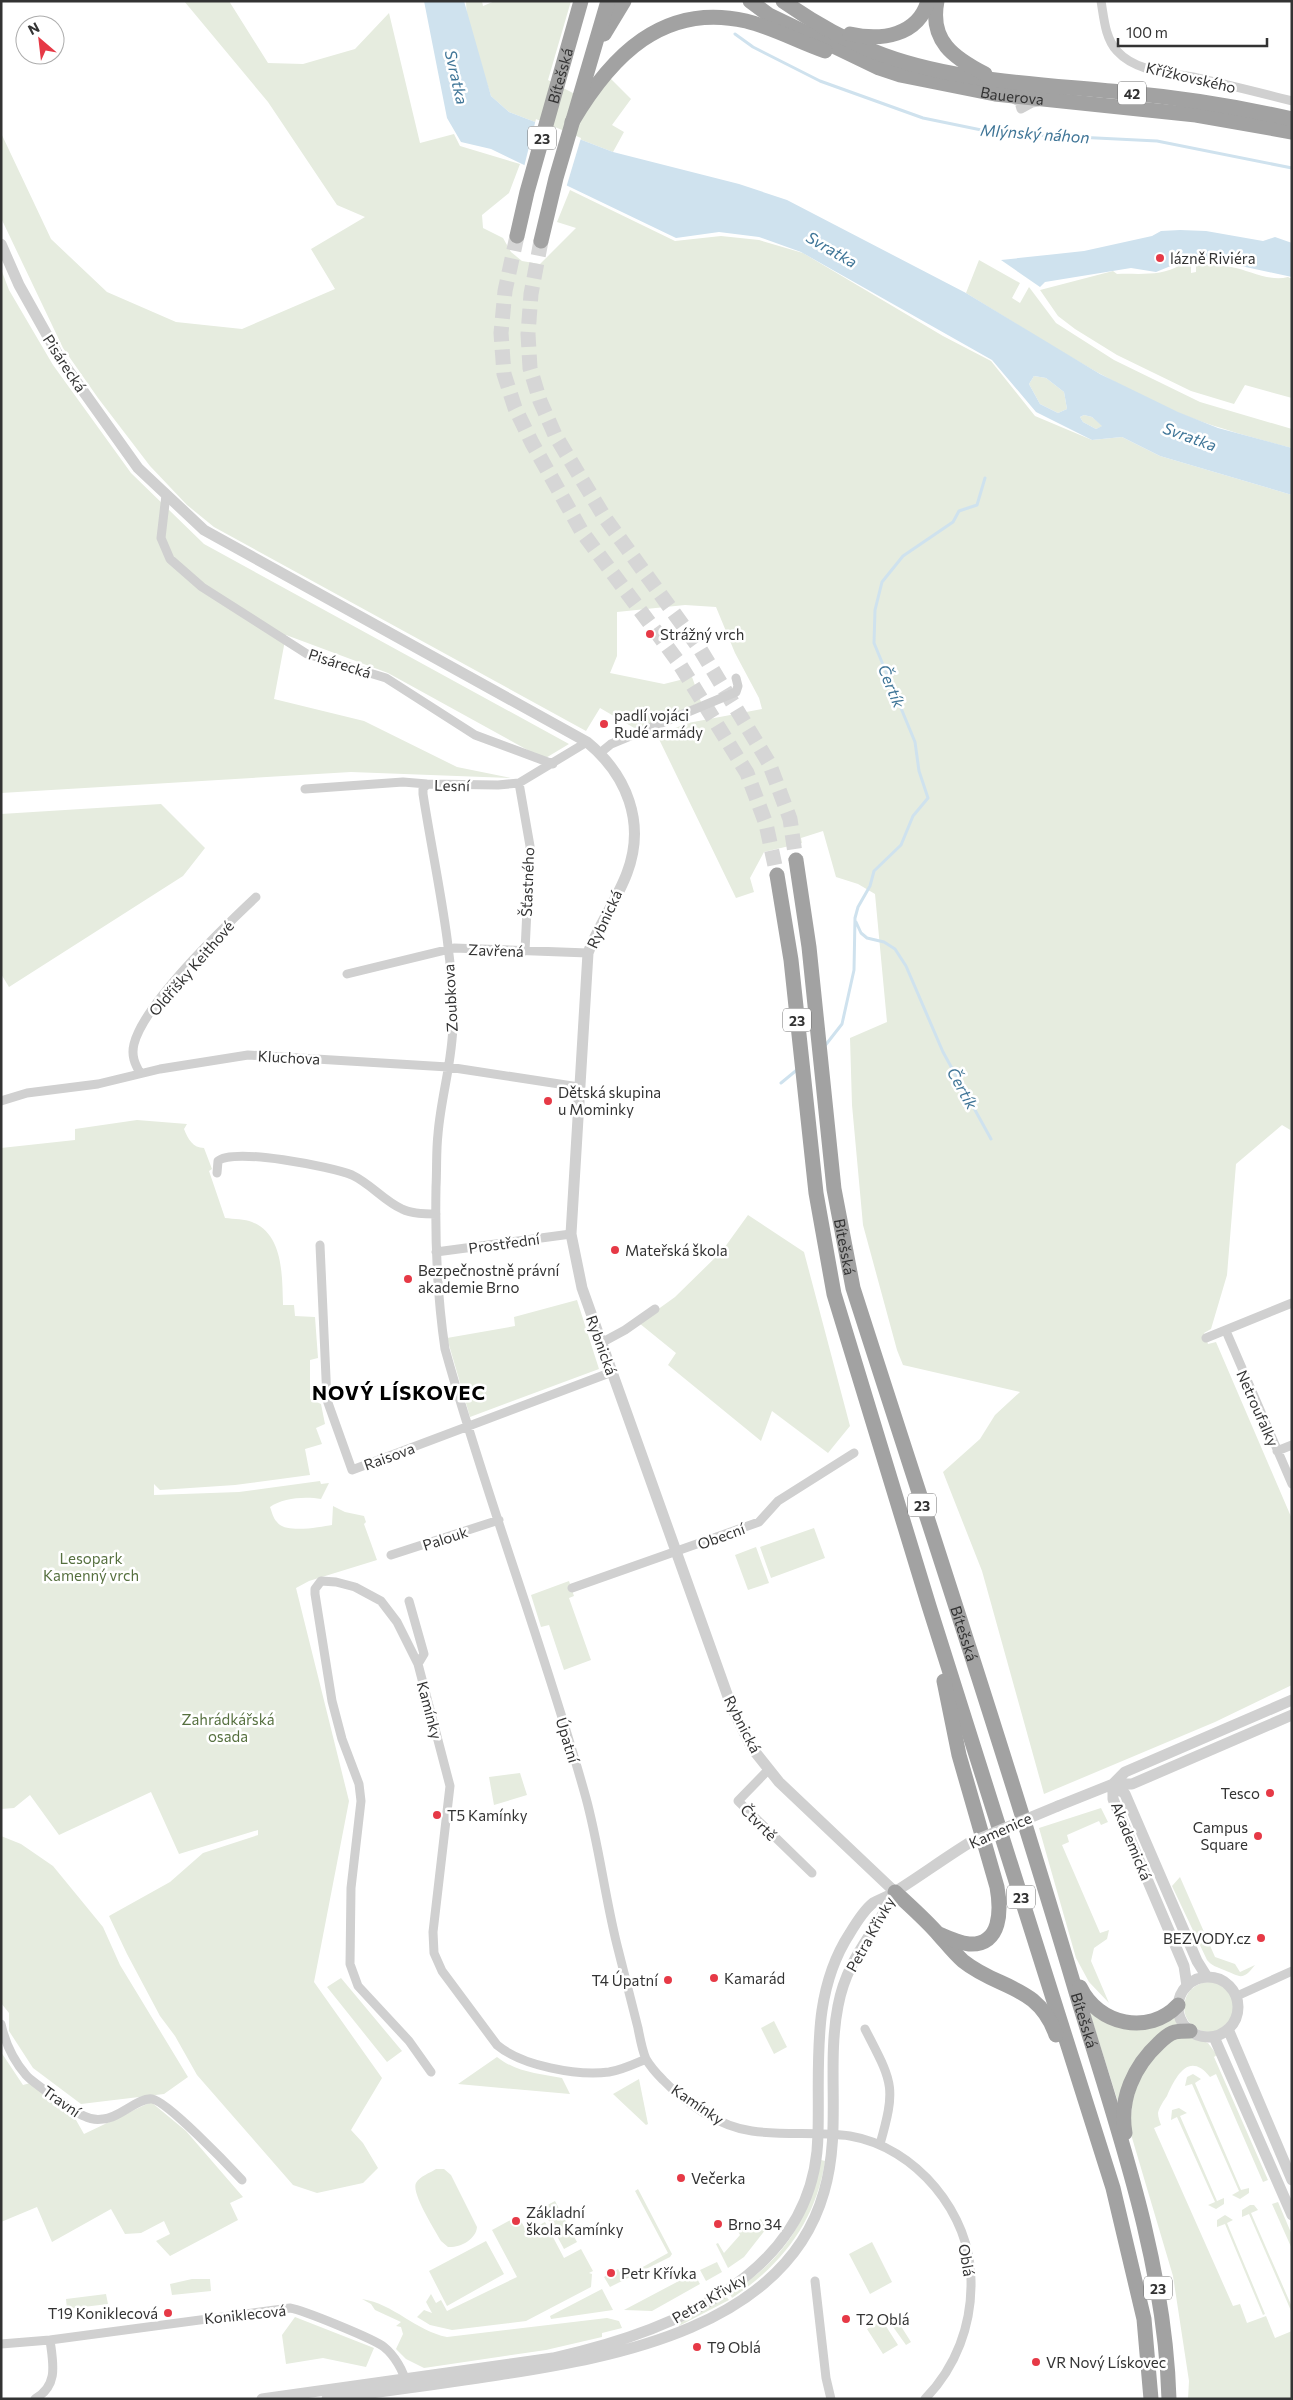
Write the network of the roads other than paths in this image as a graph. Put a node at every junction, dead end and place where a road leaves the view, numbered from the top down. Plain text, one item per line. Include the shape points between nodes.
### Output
1 (581, 1) edge
2 (608, 1) edge
3 (624, 1) edge
4 (750, 1) edge
5 (783, 1) edge
6 (920, 1) edge
7 (928, 1) edge
8 (937, 1) edge
9 (1101, 1) edge
10 (831, 30) junction
11 (895, 35) junction
12 (588, 67) junction
13 (879, 68) junction
14 (996, 87) junction
15 (583, 98) junction
16 (1292, 100) edge
17 (1292, 119) edge
18 (1292, 132) edge
19 (517, 236) tunnel mouth
20 (541, 241) tunnel mouth
21 (1, 244) edge
22 (166, 495) junction
23 (736, 678) dead end
24 (587, 742) junction
25 (600, 753) junction
26 (552, 764) junction
27 (428, 784) junction
28 (519, 784) junction
29 (306, 789) dead end
30 (796, 860) tunnel mouth
31 (777, 875) tunnel mouth
32 (256, 897) dead end
33 (447, 949) junction
34 (525, 951) junction
35 (588, 953) junction
36 (347, 974) dead end
37 (448, 1067) junction
38 (140, 1073) junction
39 (579, 1087) junction
40 (1, 1101) edge
41 (217, 1173) dead end
42 (436, 1214) junction
43 (571, 1234) junction
44 (320, 1245) dead end
45 (436, 1252) junction
46 (1292, 1303) edge
47 (655, 1309) dead end
48 (1226, 1331) junction
49 (1206, 1338) dead end
50 (601, 1343) junction
51 (612, 1372) junction
52 (470, 1426) junction
53 (1292, 1445) edge
54 (1277, 1451) junction
55 (854, 1453) dead end
56 (1292, 1484) edge
57 (499, 1520) junction
58 (676, 1552) junction
59 (391, 1555) dead end
60 (572, 1588) dead end
61 (410, 1601) dead end
62 (929, 1606) junction
63 (418, 1664) junction
64 (1292, 1700) edge
65 (1292, 1715) edge
66 (769, 1770) junction
67 (1113, 1784) junction
68 (812, 1873) dead end
69 (895, 1892) junction
70 (939, 1934) junction
71 (1059, 1935) junction
72 (1292, 1971) edge
73 (1207, 1977) junction
74 (1187, 1986) junction
75 (1237, 1996) junction
76 (1178, 2005) junction
77 (1, 2024) edge
78 (865, 2029) dead end
79 (1228, 2030) junction
80 (1190, 2031) junction
81 (1214, 2037) junction
82 (646, 2059) junction
83 (431, 2072) dead end
84 (818, 2134) junction
85 (833, 2135) junction
86 (880, 2144) junction
87 (1099, 2144) junction
88 (1132, 2179) junction
89 (242, 2180) dead end
90 (1292, 2180) edge
91 (1292, 2215) edge
92 (815, 2281) dead end
93 (50, 2340) junction
94 (1, 2344) edge
95 (406, 2384) junction
96 (35, 2399) edge
97 (262, 2399) edge
98 (327, 2399) edge
99 (831, 2399) edge
100 (925, 2399) edge
101 (1151, 2399) edge
102 (1169, 2399) edge

1 - 19 highway, Bítešská / 23
2 - 12 highway
3 - 12 highway
4 - 13 highway, Bauerova / 42 via 770,15
5 - 10 highway, 42
6 - 11 highway via 908,23
7 - 11 highway via 919,20
8 - 14 highway via 936,20 946,48
9 - 16 street, Křížkovského via 1108,37 1118,53 1130,62 1151,70
10 - 11 highway via 860,37
10 - 14 highway, 42 via 873,51 902,61 971,76
12 - 15 highway
13 - 14 highway, Bauerova / 42 via 916,78
13 - 15 highway via 768,28 730,18 706,18 668,26 636,42
14 - 17 highway, 42 via 1168,98
14 - 18 highway, Bauerova / 42 via 1056,100 1196,115
15 - 20 highway, Bítešská / 23 via 572,122
21 - 22 street, Pisárecká via 19,285 60,360 138,468
22 - 24 street, Pisárecká via 204,530
22 - 26 street, Pisárecká via 161,538 170,559 202,587 307,654 386,678 475,735
23 - 25 street via 736,692 611,744
24 - 25 street, Rybnická
24 - 26 street
25 - 35 street, Rybnická via 628,792 634,845 627,873
26 - 28 street
27 - 28 street, Lesní
27 - 29 street, Lesní via 403,782
27 - 33 street, Zoubkova via 423,794
28 - 34 street, Šťastného via 530,846
30 - 71 highway, Bítešská / 23 via 809,948 834,1189 854,1288
31 - 62 highway, Bítešská / 23 via 791,960 816,1193 834,1294
32 - 38 street, Oldřišky Keithové via 210,941 139,1031 132,1055
33 - 34 street, Zavřená
33 - 36 street, Zavřená
33 - 37 street, Zoubkova via 453,1023 452,1055
34 - 35 street, Zavřená
35 - 39 street, Rybnická
37 - 38 street, Kluchova via 248,1055
37 - 39 street, Kluchova
37 - 42 street, Zoubkova via 438,1134
38 - 40 street, Kluchova via 98,1084 27,1093
39 - 43 street, Rybnická
41 - 42 street via 218,1161 226,1157 268,1158 327,1168 371,1185 401,1209
42 - 45 street, Zoubkova
43 - 45 street, Prostřední
43 - 50 street, Rybnická via 582,1288
44 - 52 street, Raisova via 327,1400 352,1470
45 - 52 street, Zoubkova via 437,1290 445,1349
46 - 48 street
47 - 50 street
48 - 49 street
48 - 54 street, Netroufalky
50 - 51 street, Rybnická
51 - 52 street, Raisova
51 - 58 street, Rybnická
52 - 57 street, Úpatní
53 - 54 street
54 - 56 street, Netroufalky
55 - 58 street, Obecní via 778,1501 759,1522
57 - 59 street, Palouk
57 - 82 street, Úpatní via 587,1801 609,1912
58 - 60 street, Obecní
58 - 66 street, Rybnická via 732,1708 752,1748
61 - 63 street via 424,1654
62 - 70 highway via 959,1755 997,1887 1000,1909 996,1927 983,1941 968,1944
62 - 87 highway, Bítešská / 23
63 - 82 street, Kamínky via 450,1786 433,1932 434,1953 442,1971 498,2045 520,2060 590,2072 619,2070
63 - 83 street, Kamínky via 397,1622 381,1601 368,1592 336,1582 326,1580 318,1583 316,1605 332,1700 359,1784 361,1801 351,1888 350,1964 358,1986 409,2041
64 - 67 street, Kamenice via 1125,1772
65 - 67 street, Kamenice via 1132,1784
66 - 68 street, Čtvrtě via 738,1801
66 - 69 street, Rybnická
67 - 69 street, Kamenice, bridge via 969,1843
67 - 73 street, Akademická via 1125,1794 1197,1961
67 - 74 street, Akademická via 1113,1799 1184,1966
69 - 70 highway
69 - 84 street, Petra Křivky via 872,1904 856,1924 844,1942 826,1986 819,2026
69 - 85 street, Petra Křivky via 884,1914 858,1950 840,1998 835,2033
70 - 87 highway via 962,1960 977,1971 1022,1992 1044,2010 1053,2025 1075,2093
71 - 76 highway via 1084,1995 1102,2012 1121,2022 1142,2024 1160,2019
71 - 88 highway, Bítešská / 23
72 - 75 street
73 - 74 street via 1196,1979
73 - 75 street via 1225,1982
74 - 76 street
75 - 79 street via 1238,2014
76 - 80 street via 1181,2020
77 - 89 street, Travní via 8,2048 24,2073 75,2111 86,2117 102,2119 120,2114 146,2099 156,2100
78 - 86 street via 892,2088
79 - 81 street
79 - 90 street
80 - 81 street
80 - 88 highway via 1175,2032 1163,2039 1148,2053 1131,2082 1123,2118
81 - 91 street
82 - 84 street, Kamínky via 662,2080 679,2094 727,2124 750,2131
84 - 85 street, Kamínky
84 - 95 street, Petra Křivky via 814,2175 798,2217 782,2242 761,2265 726,2290 658,2327 607,2345
85 - 86 street, Oblá
85 - 95 street, Petra Křivky via 824,2192 811,2225 772,2276 731,2306 683,2332 608,2355 555,2366
86 - 100 street, Oblá via 914,2166 934,2187 954,2218 969,2254 971,2292 964,2332 952,2365
87 - 101 highway, Bítešská / 23 via 1138,2286
88 - 102 highway, Bítešská / 23 via 1164,2319
92 - 99 street
93 - 94 street, Koniklecová
93 - 95 street, Koniklecová via 290,2308 382,2346 394,2358
93 - 96 street via 52,2380 47,2390
95 - 97 street, Petra Křivky
95 - 98 street, Petra Křivky

